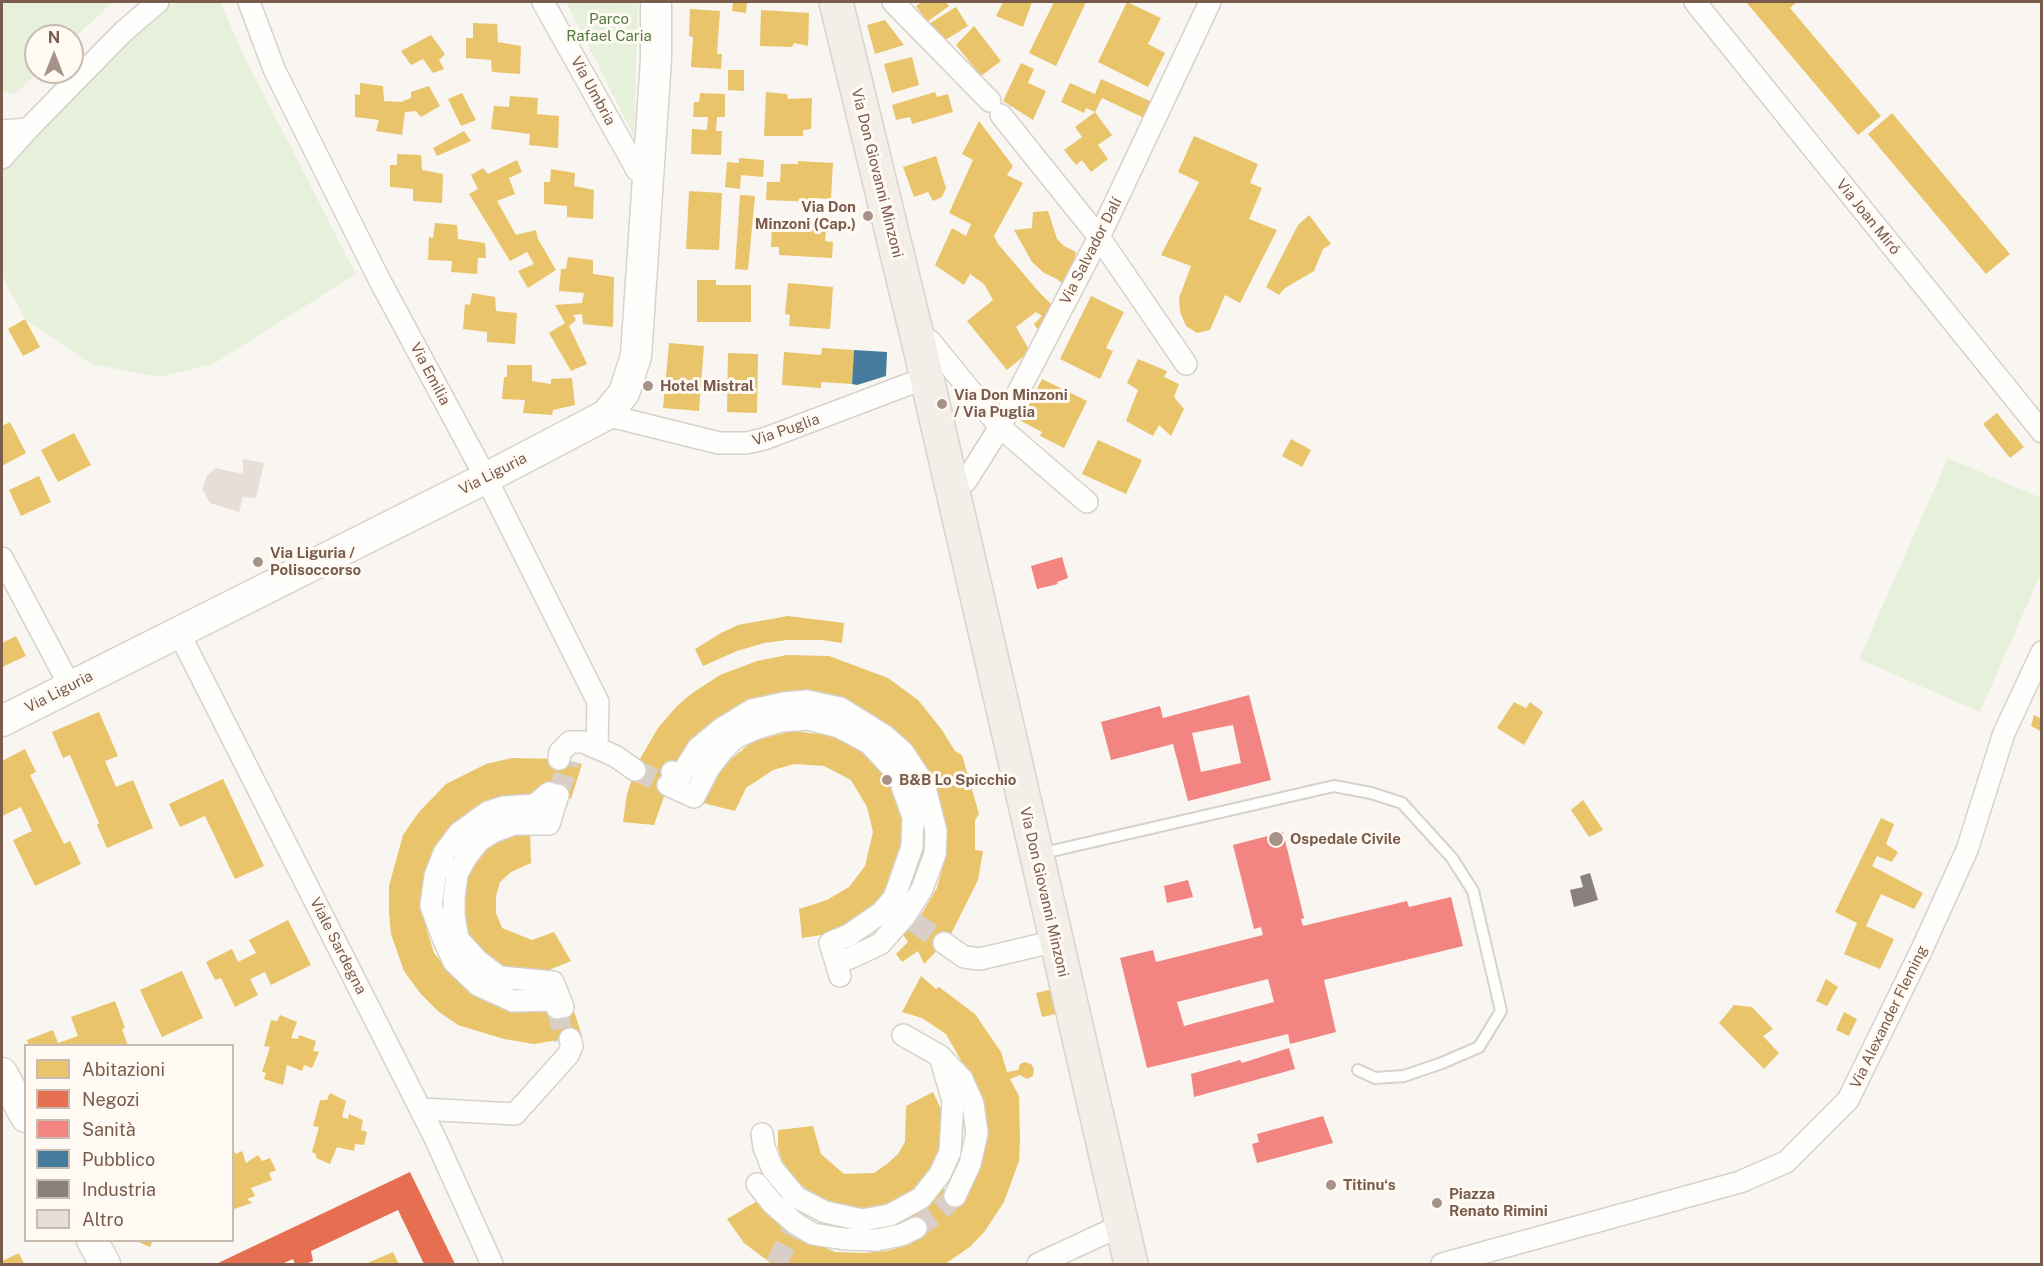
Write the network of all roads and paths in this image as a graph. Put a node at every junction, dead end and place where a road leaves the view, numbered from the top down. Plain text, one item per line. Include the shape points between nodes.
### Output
1 (158, 2) edge
2 (249, 2) edge
3 (543, 2) edge
4 (656, 2) edge
5 (836, 2) edge
6 (893, 2) edge
7 (1210, 2) edge
8 (1695, 2) edge
9 (28, 129) junction
10 (2, 131) edge
11 (2, 158) edge
12 (649, 172) junction
13 (1099, 237) junction
14 (918, 344) junction
15 (1186, 364) dead end
16 (925, 378) junction
17 (606, 415) junction
18 (1000, 427) junction
19 (2042, 432) edge
20 (486, 478) junction
21 (952, 486) junction
22 (1088, 502) dead end
23 (2, 558) edge
24 (178, 631) junction
25 (2042, 652) edge
26 (70, 686) junction
27 (2, 721) edge
28 (606, 752) junction
29 (566, 754) dead end
30 (638, 763) tunnel mouth
31 (670, 779) dead end
32 (554, 794) dead end
33 (1036, 855) junction
34 (1056, 941) junction
35 (944, 943) tunnel mouth
36 (835, 960) dead end
37 (560, 1007) dead end
38 (903, 1035) dead end
39 (567, 1045) dead end
40 (940, 1056) junction
41 (1358, 1070) dead end
42 (2, 1072) edge
43 (421, 1109) junction
44 (24, 1113) edge
45 (762, 1134) dead end
46 (757, 1184) dead end
47 (955, 1196) tunnel mouth
48 (809, 1204) junction
49 (794, 1228) junction
50 (916, 1228) tunnel mouth
51 (93, 1242) edge
52 (1123, 1253) edge
53 (105, 1264) edge
54 (492, 1264) edge
55 (1038, 1264) edge
56 (1442, 1264) edge

1 - 9 street
2 - 20 street, Via Emilia via 279,80 380,281
3 - 12 street, Via Umbria via 638,170
4 - 12 street, Via Liguria
5 - 14 main road, Via Don Giovanni Minzoni
6 - 13 street via 996,108
7 - 13 street, Via Salvador Dalí
8 - 19 street, Via Joan Miró
9 - 10 street
9 - 11 street
12 - 17 street, Via Liguria via 636,356 624,393
13 - 15 street
13 - 18 street, Via Salvador Dalí
14 - 16 main road, Via Don Giovanni Minzoni
14 - 18 street via 930,340
16 - 17 street, Via Puglia via 746,443 719,442
16 - 21 main road, Via Don Giovanni Minzoni
17 - 20 street, Via Liguria
18 - 21 street, Via Salvador Dalí via 966,481
18 - 22 street
20 - 24 street, Via Liguria
20 - 28 street, Via Emilia via 598,702
21 - 33 main road, Via Don Giovanni Minzoni
23 - 26 street
24 - 26 street, Via Liguria
24 - 43 street, Viale Sardegna
25 - 56 street, Via Alexander Fleming via 2004,733 1966,850 1848,1100 1786,1162 1740,1182
26 - 27 street, Via Liguria
28 - 29 street via 583,742
28 - 30 street
31 - 36 street via 680,777 698,748 721,729 752,710 784,703 807,701 840,708 903,752 924,784 936,831 935,854 922,889 880,944 850,958
32 - 37 street via 535,805 488,812 459,833 444,853 435,876 431,906 454,962 478,985 513,1000 549,1000
33 - 34 main road, Via Don Giovanni Minzoni
33 - 41 lane via 1334,786 1402,802 1452,858 1473,891 1502,1011 1479,1047 1442,1063 1404,1076 1375,1078
34 - 35 street via 980,959 964,957
34 - 52 main road, Via Don Giovanni Minzoni
38 - 40 street
39 - 43 street via 515,1114
40 - 47 street via 962,1079 974,1104 977,1132 970,1164
40 - 48 street via 952,1101 950,1152 940,1174 921,1198 890,1215 862,1220 825,1212
42 - 44 street
43 - 54 street, Viale Sardegna
45 - 48 street via 772,1168 796,1197
46 - 49 street
48 - 49 street
49 - 50 street via 844,1239 877,1240
51 - 53 street
52 - 55 street

